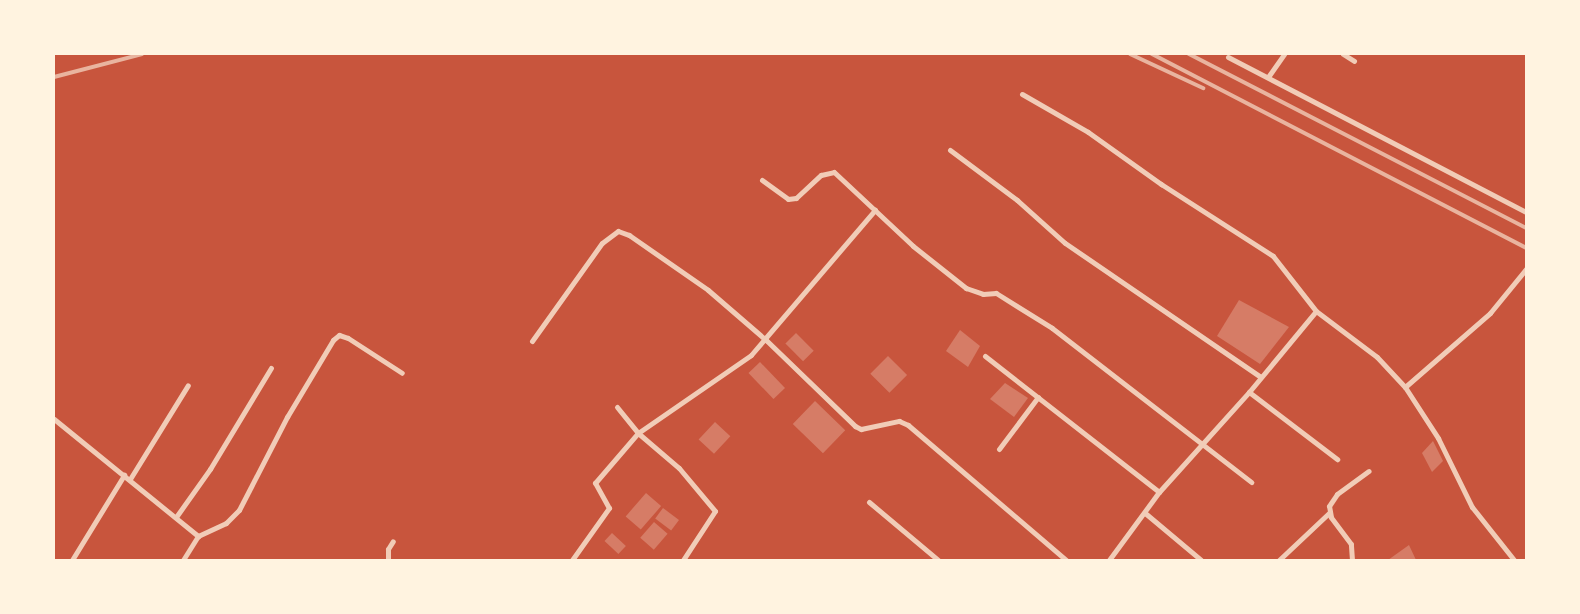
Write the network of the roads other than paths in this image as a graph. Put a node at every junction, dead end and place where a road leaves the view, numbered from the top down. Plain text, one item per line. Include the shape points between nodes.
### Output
1 (1284, 54) edge
2 (1344, 54) edge
3 (1228, 57) dead end
4 (1354, 61) dead end
5 (1268, 77) junction
6 (1022, 94) dead end
7 (950, 150) dead end
8 (762, 180) dead end
9 (875, 210) junction
10 (1526, 212) edge
11 (1526, 269) edge
12 (1316, 311) junction
13 (766, 340) junction
14 (532, 341) dead end
15 (985, 356) dead end
16 (271, 368) dead end
17 (402, 373) dead end
18 (1261, 377) junction
19 (188, 385) dead end
20 (1405, 387) junction
21 (1249, 392) junction
22 (1038, 397) junction
23 (617, 407) dead end
24 (54, 419) edge
25 (638, 433) junction
26 (1202, 445) junction
27 (999, 449) dead end
28 (1338, 459) dead end
29 (1369, 471) dead end
30 (124, 475) junction
31 (130, 479) junction
32 (1251, 482) dead end
33 (1159, 492) junction
34 (869, 502) dead end
35 (1330, 512) junction
36 (1145, 513) junction
37 (176, 517) junction
38 (198, 536) junction
39 (393, 541) dead end
40 (72, 560) edge
41 (183, 560) edge
42 (388, 560) edge
43 (572, 560) edge
44 (683, 560) edge
45 (938, 560) edge
46 (1066, 560) edge
47 (1109, 560) edge
48 (1201, 560) edge
49 (1278, 560) edge
50 (1352, 560) edge
51 (1514, 560) edge

1 - 5 street
2 - 4 street
3 - 5 street
5 - 10 street
6 - 12 street via 1088,132 1161,184 1273,256
7 - 18 street via 1017,200 1065,243
8 - 9 street via 788,199 796,198 821,175 834,172
9 - 13 street
9 - 26 street via 913,246 966,288 983,294 996,293 1044,323
11 - 20 street via 1490,314
12 - 18 street
12 - 20 street via 1377,357
13 - 14 street via 689,275 618,231 602,243
13 - 25 street via 725,374
13 - 46 street via 855,426 861,429 899,421 908,425
15 - 22 street
16 - 37 street via 210,469
17 - 38 street via 348,338 339,335 332,340 239,510 226,523
18 - 21 street
19 - 31 street
20 - 51 street via 1438,438 1472,507
21 - 26 street
21 - 28 street
22 - 27 street
22 - 33 street
23 - 25 street
24 - 30 street
25 - 43 street via 595,483 609,508
25 - 44 street via 679,468 715,511
26 - 32 street
26 - 33 street
29 - 35 street via 1337,494 1329,506
30 - 31 street
30 - 40 street
31 - 37 street
33 - 36 street
34 - 45 street
35 - 49 street
35 - 50 street via 1351,544
36 - 47 street
36 - 48 street
37 - 38 street
38 - 41 street
39 - 42 street via 388,549

